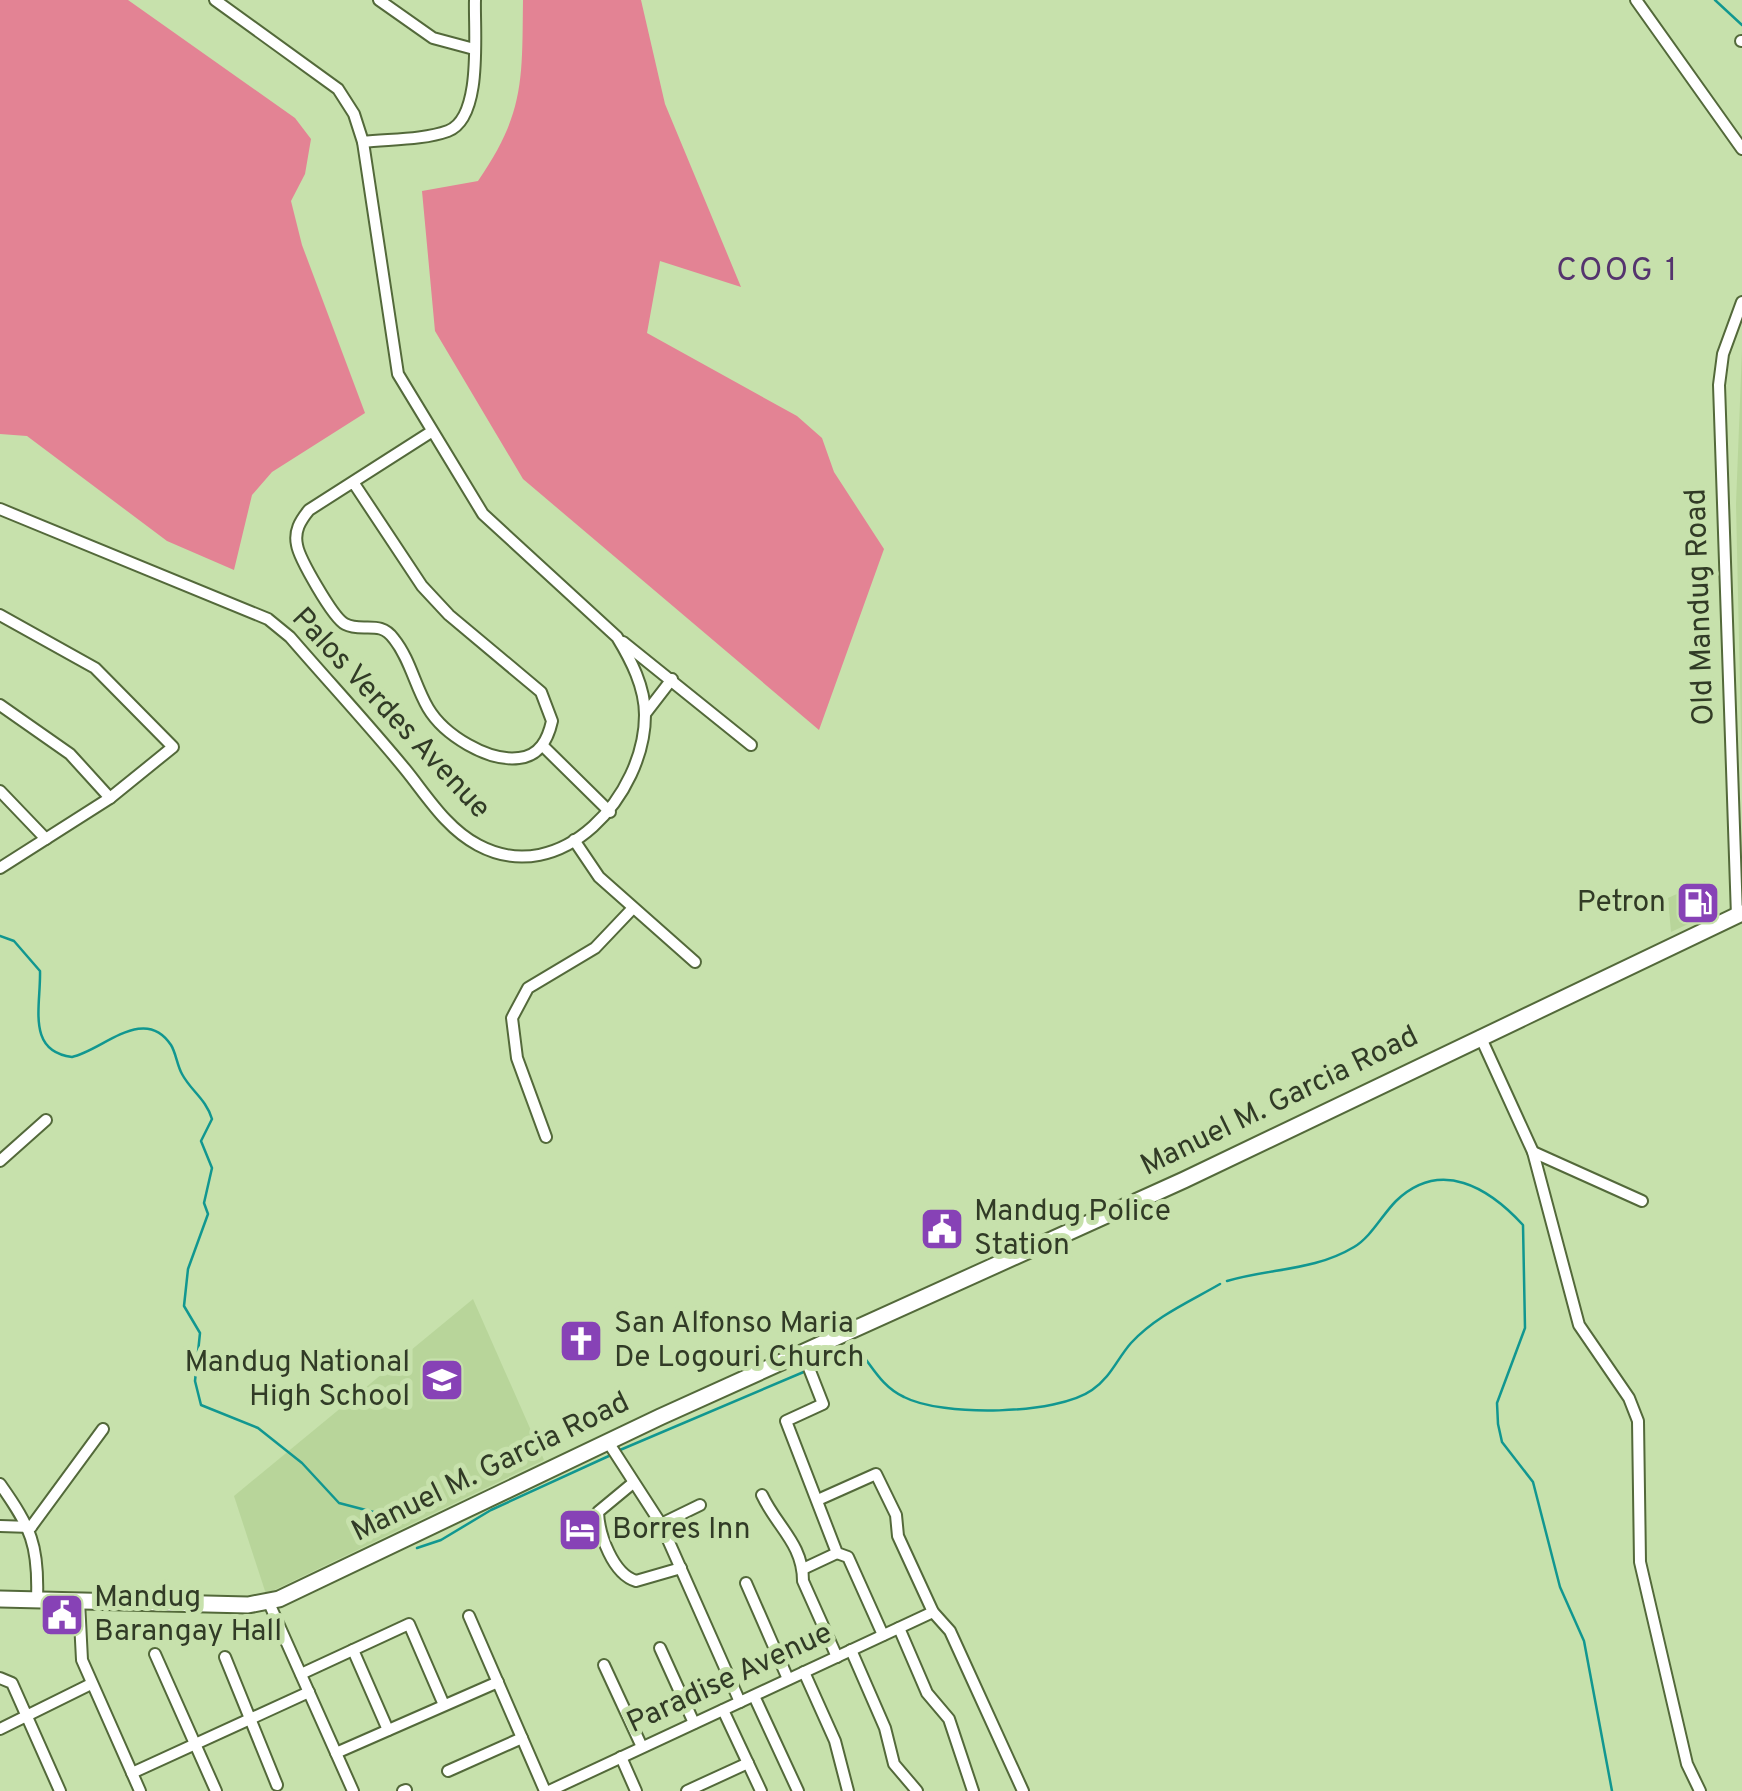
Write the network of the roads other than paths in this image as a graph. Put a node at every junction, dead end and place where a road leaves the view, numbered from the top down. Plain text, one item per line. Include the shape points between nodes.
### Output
1 (215, 0) edge
2 (380, 0) edge
3 (475, 0) edge
4 (1636, 0) edge
5 (474, 49) junction
6 (363, 142) junction
7 (1742, 148) edge
8 (1742, 302) edge
9 (431, 432) junction
10 (353, 482) junction
11 (0, 509) edge
12 (0, 615) edge
13 (616, 637) junction
14 (672, 679) junction
15 (0, 706) edge
16 (645, 714) junction
17 (752, 745) dead end
18 (543, 746) junction
19 (0, 790) edge
20 (110, 798) junction
21 (610, 812) junction
22 (46, 839) junction
23 (574, 840) junction
24 (0, 868) edge
25 (632, 908) junction
26 (1739, 914) edge
27 (695, 962) dead end
28 (1479, 1035) junction
29 (46, 1120) dead end
30 (546, 1137) dead end
31 (1533, 1152) junction
32 (0, 1161) edge
33 (1642, 1200) dead end
34 (802, 1353) junction
35 (103, 1429) dead end
36 (608, 1442) junction
37 (633, 1483) junction
38 (0, 1484) edge
39 (762, 1495) dead end
40 (820, 1499) junction
41 (700, 1505) dead end
42 (661, 1524) junction
43 (0, 1526) edge
44 (30, 1527) junction
45 (837, 1553) junction
46 (681, 1568) junction
47 (805, 1568) junction
48 (746, 1583) dead end
49 (0, 1598) edge
50 (37, 1599) junction
51 (80, 1600) junction
52 (269, 1603) junction
53 (933, 1612) junction
54 (469, 1616) dead end
55 (899, 1628) junction
56 (883, 1636) junction
57 (660, 1648) dead end
58 (353, 1650) junction
59 (852, 1650) junction
60 (155, 1654) dead end
61 (225, 1657) dead end
62 (837, 1657) junction
63 (604, 1665) dead end
64 (804, 1672) junction
65 (301, 1674) junction
66 (3, 1678) edge
67 (788, 1680) junction
68 (498, 1682) junction
69 (91, 1684) junction
70 (309, 1692) junction
71 (754, 1696) junction
72 (740, 1702) junction
73 (444, 1705) junction
74 (724, 1710) junction
75 (26, 1715) junction
76 (250, 1719) junction
77 (694, 1723) junction
78 (0, 1729) edge
79 (388, 1730) junction
80 (522, 1738) junction
81 (195, 1744) junction
82 (642, 1747) junction
83 (336, 1752) junction
84 (621, 1758) junction
85 (748, 1763) junction
86 (448, 1771) dead end
87 (132, 1773) junction
88 (277, 1785) dead end
89 (60, 1791) edge
90 (140, 1791) edge
91 (216, 1791) edge
92 (354, 1791) edge
93 (547, 1791) edge
94 (636, 1791) edge
95 (688, 1791) edge
96 (761, 1791) edge
97 (798, 1791) edge
98 (848, 1791) edge
99 (917, 1791) edge
100 (973, 1791) edge
101 (1023, 1791) edge
102 (1700, 1791) edge

1 - 6 street, Palos Verdes Avenue via 338,89
2 - 5 street via 433,38
3 - 5 street
4 - 7 street
5 - 6 street via 473,91 458,124 448,131
6 - 9 street, Palos Verdes Avenue via 392,354
8 - 26 street, Old Mandug Road via 1722,354 1720,385
9 - 10 street
9 - 13 street, Palos Verdes Avenue via 493,524
10 - 18 street via 437,603 540,692 552,721
10 - 18 street via 298,524 302,560 338,618 388,632 432,714 482,752 516,759
11 - 23 street, Palos Verdes Avenue via 268,620 290,637 444,818 478,845 526,856
12 - 20 street via 95,668 173,748
13 - 14 street
13 - 16 street, Palos Verdes Avenue via 630,659
14 - 16 street
14 - 17 street
15 - 20 street via 70,754
16 - 21 street, Palos Verdes Avenue via 636,764
18 - 21 street
19 - 22 street
20 - 22 street
21 - 23 street, Palos Verdes Avenue
22 - 24 street
23 - 25 street
25 - 27 street
25 - 30 street via 595,948 528,988 512,1018 517,1058
26 - 28 main road, Manuel M. Garcia Road
28 - 31 street
28 - 34 main road, Manuel M. Garcia Road via 1184,1180
29 - 32 street
31 - 33 street
31 - 102 street via 1579,1325 1638,1421 1640,1562
34 - 36 main road, Manuel M. Garcia Road
34 - 40 street via 823,1404 786,1421
35 - 44 street
36 - 37 street
36 - 52 main road, Manuel M. Garcia Road
37 - 42 street
37 - 46 street via 598,1512 615,1562 636,1581
38 - 44 street
39 - 47 street
40 - 45 street
40 - 53 street via 876,1474
41 - 42 street
42 - 46 street
43 - 44 street
44 - 50 street
45 - 47 street
45 - 56 street via 848,1558
46 - 72 street
47 - 62 street via 803,1580
48 - 67 street
49 - 50 main road, Manuel M. Garcia Road
50 - 51 main road, Manuel M. Garcia Road
51 - 52 main road, Manuel M. Garcia Road
51 - 69 street via 78,1647
52 - 65 street
53 - 55 street, Paradise Avenue
53 - 101 street via 950,1631
54 - 68 street
55 - 56 street, Paradise Avenue
55 - 100 street via 926,1693 948,1719
56 - 59 street, Paradise Avenue
57 - 77 street
58 - 65 street
58 - 73 street via 409,1624
58 - 79 street
59 - 62 street, Paradise Avenue
59 - 99 street via 894,1764
60 - 81 street
61 - 76 street
62 - 64 street, Paradise Avenue
63 - 82 street
64 - 67 street, Paradise Avenue
64 - 98 street via 835,1740
65 - 70 street
66 - 75 street
67 - 71 street, Paradise Avenue
68 - 73 street
68 - 80 street
69 - 75 street
69 - 87 street
70 - 76 street
70 - 83 street
71 - 72 street, Paradise Avenue
71 - 97 street
72 - 74 street, Paradise Avenue
73 - 79 street
74 - 77 street, Paradise Avenue
74 - 85 street
75 - 78 street
75 - 89 street
76 - 81 street
76 - 88 street
77 - 82 street, Paradise Avenue
79 - 83 street
80 - 86 street
80 - 93 street
81 - 87 street
81 - 91 street
82 - 84 street, Paradise Avenue
83 - 92 street
84 - 93 street, Paradise Avenue
84 - 94 street
85 - 95 street
85 - 96 street
87 - 90 street

